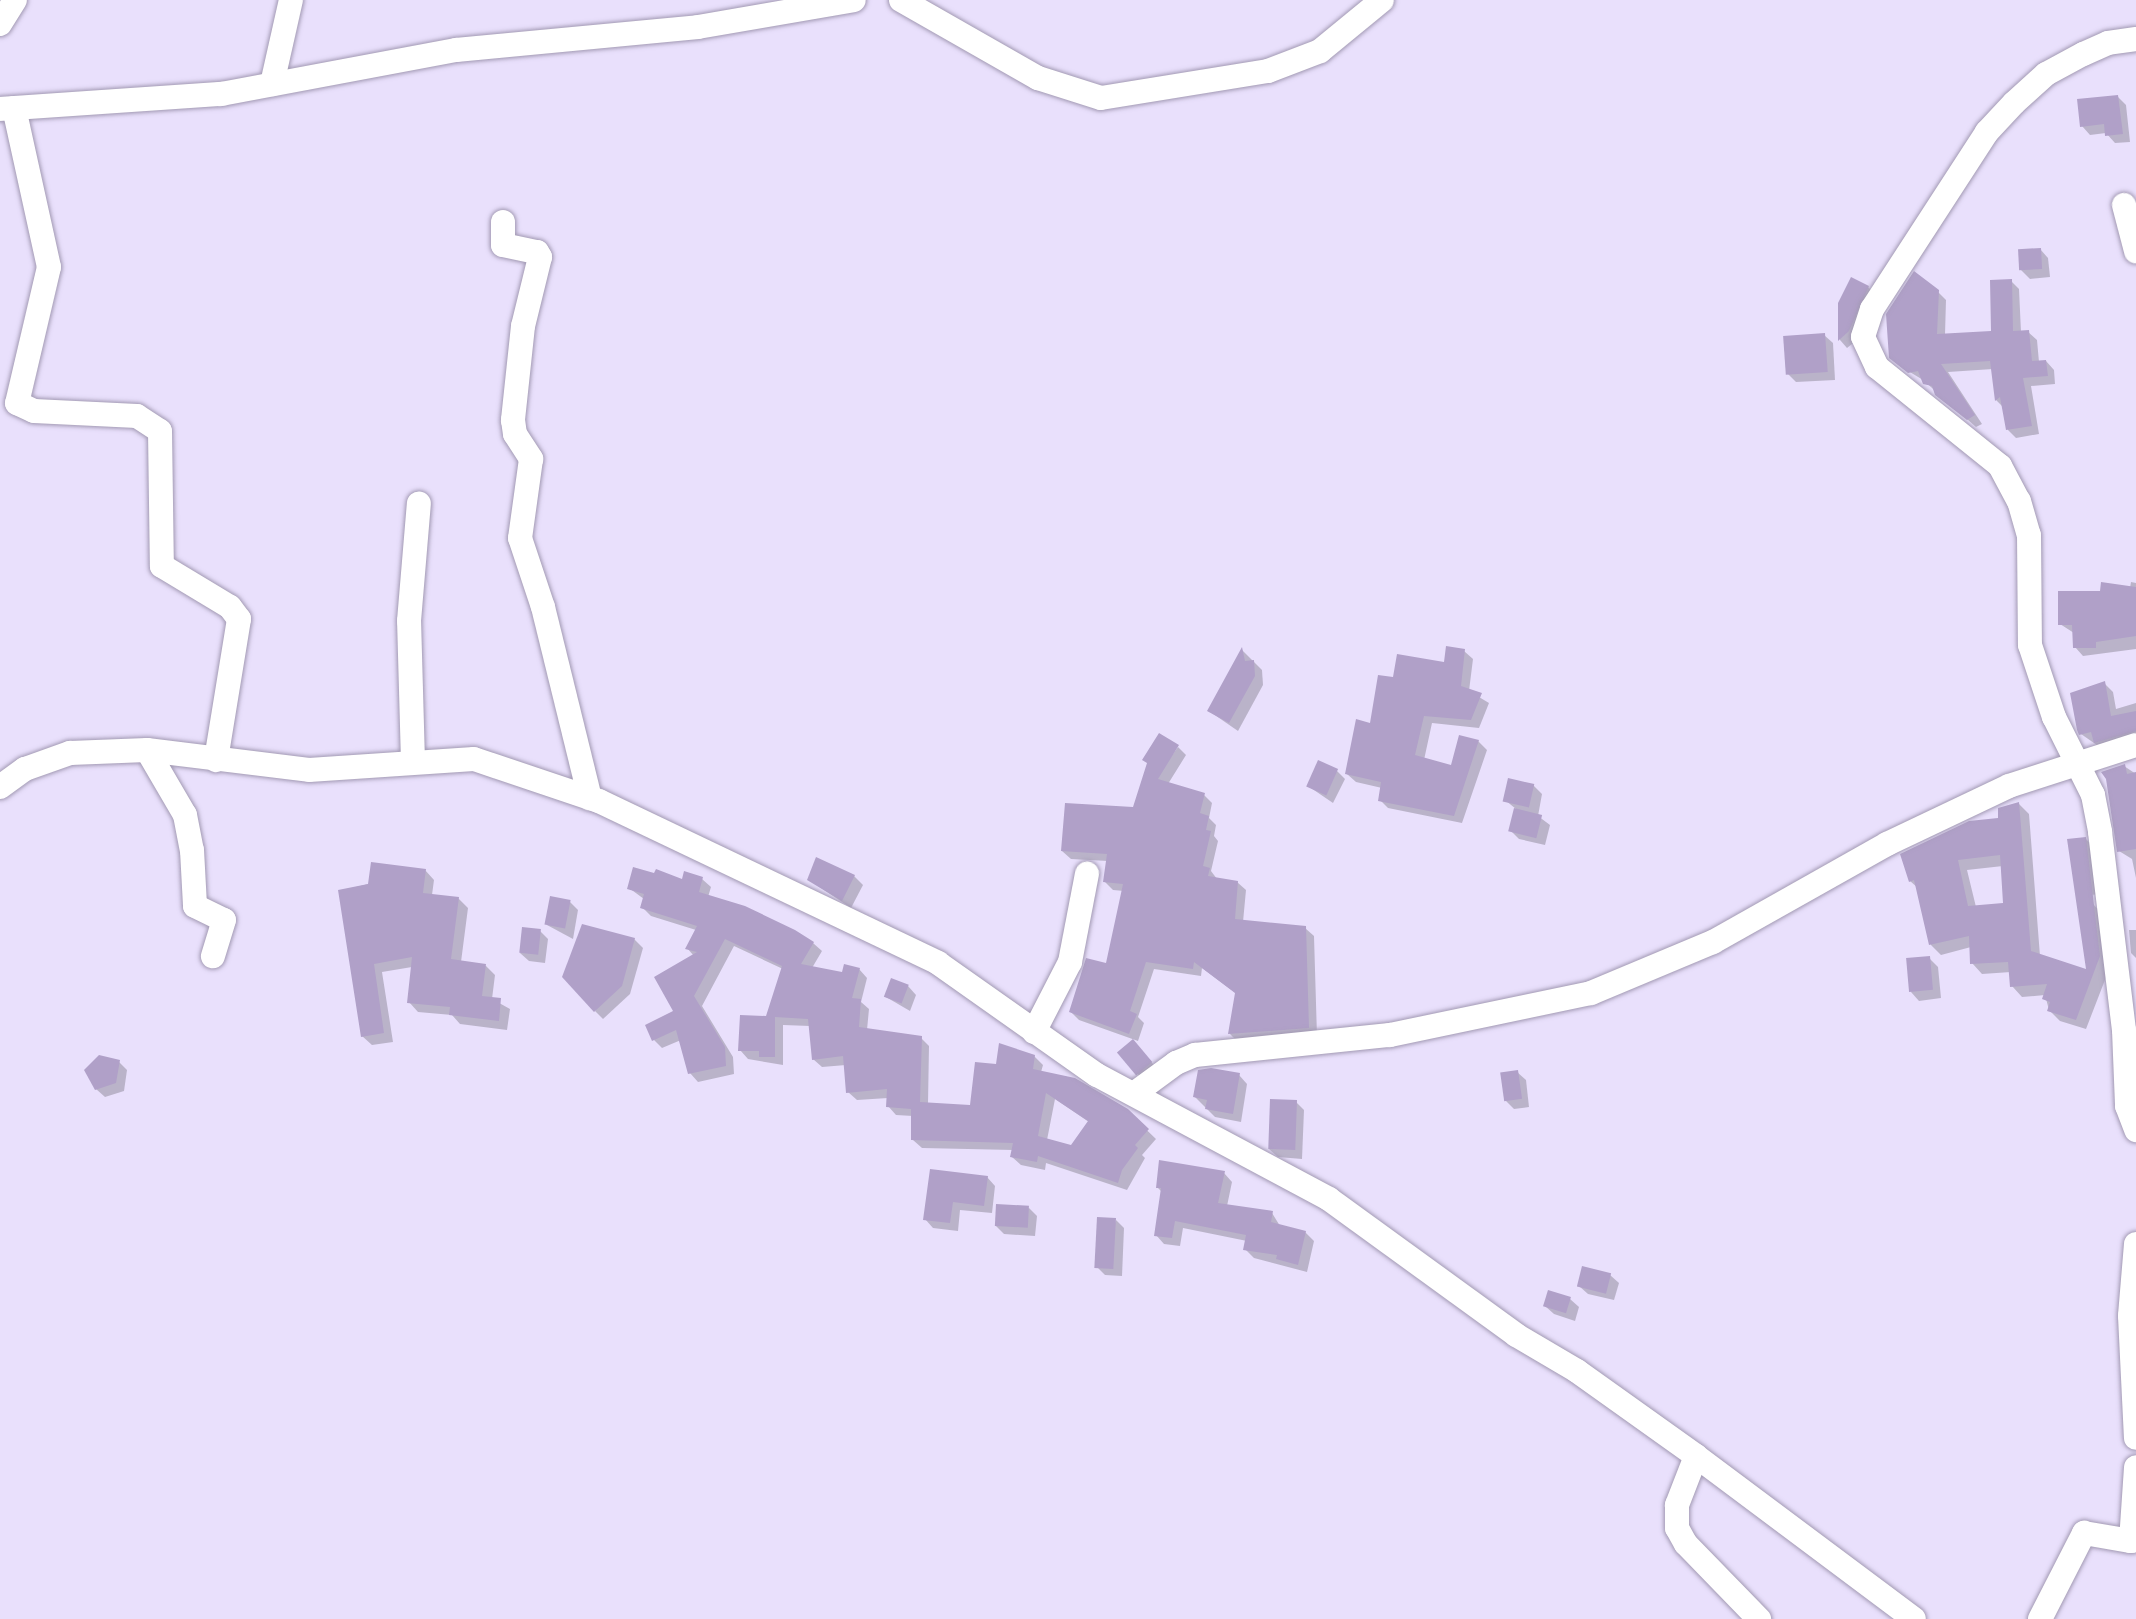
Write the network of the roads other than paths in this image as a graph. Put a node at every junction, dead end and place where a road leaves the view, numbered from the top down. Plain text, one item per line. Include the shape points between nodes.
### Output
1 (15, 0) edge
2 (291, 0) edge
3 (854, 0) edge
4 (901, 0) edge
5 (1382, 0) edge
6 (0, 24) edge
7 (2136, 38) edge
8 (272, 84) junction
9 (7, 109) edge
10 (2124, 205) dead end
11 (503, 222) dead end
12 (2136, 251) edge
13 (419, 503) dead end
14 (2136, 745) edge
15 (147, 750) junction
16 (216, 760) junction
17 (413, 762) junction
18 (2079, 767) junction
19 (0, 787) edge
20 (590, 798) junction
21 (1087, 874) dead end
22 (212, 956) dead end
23 (1034, 1032) junction
24 (1135, 1093) junction
25 (2131, 1105) edge
26 (2136, 1130) edge
27 (2136, 1244) edge
28 (2136, 1438) edge
29 (1696, 1457) junction
30 (2136, 1468) edge
31 (2133, 1539) edge
32 (1759, 1619) edge
33 (1914, 1619) edge
34 (2040, 1619) edge

1 - 6 street
2 - 8 street
3 - 8 street via 698,27 456,50
4 - 5 street via 1038,78 1101,98 1268,71 1320,51
7 - 18 street via 2108,43 2046,74 1987,132 1872,309 1863,337 1877,367 2000,466 2019,501 2029,535 2030,645 2054,717
8 - 9 street via 221,94
9 - 16 street via 48,267 17,403 34,411 137,416 160,432 162,566 230,607 239,619
10 - 12 street
11 - 20 street via 499,239 503,245 540,257 523,326 513,421 515,434 531,459 520,538 543,607
13 - 17 street via 409,621
14 - 18 street
15 - 16 street
15 - 19 street via 70,753 24,769
15 - 22 street via 185,814 195,906 224,920
16 - 17 street via 309,770
17 - 20 street via 474,759
18 - 24 street via 2045,772 2009,786 1886,844 1713,942 1591,993 1390,1035 1195,1055
18 - 25 street via 2093,795 2106,867
20 - 23 street via 938,963
21 - 23 street via 1070,962
23 - 24 street via 1097,1075
24 - 29 street via 1329,1199 1516,1335 1577,1371
25 - 26 street
27 - 28 street via 2130,1317
29 - 32 street via 1677,1505 1677,1528 1686,1544
29 - 33 street
30 - 31 street
31 - 34 street via 2084,1534

